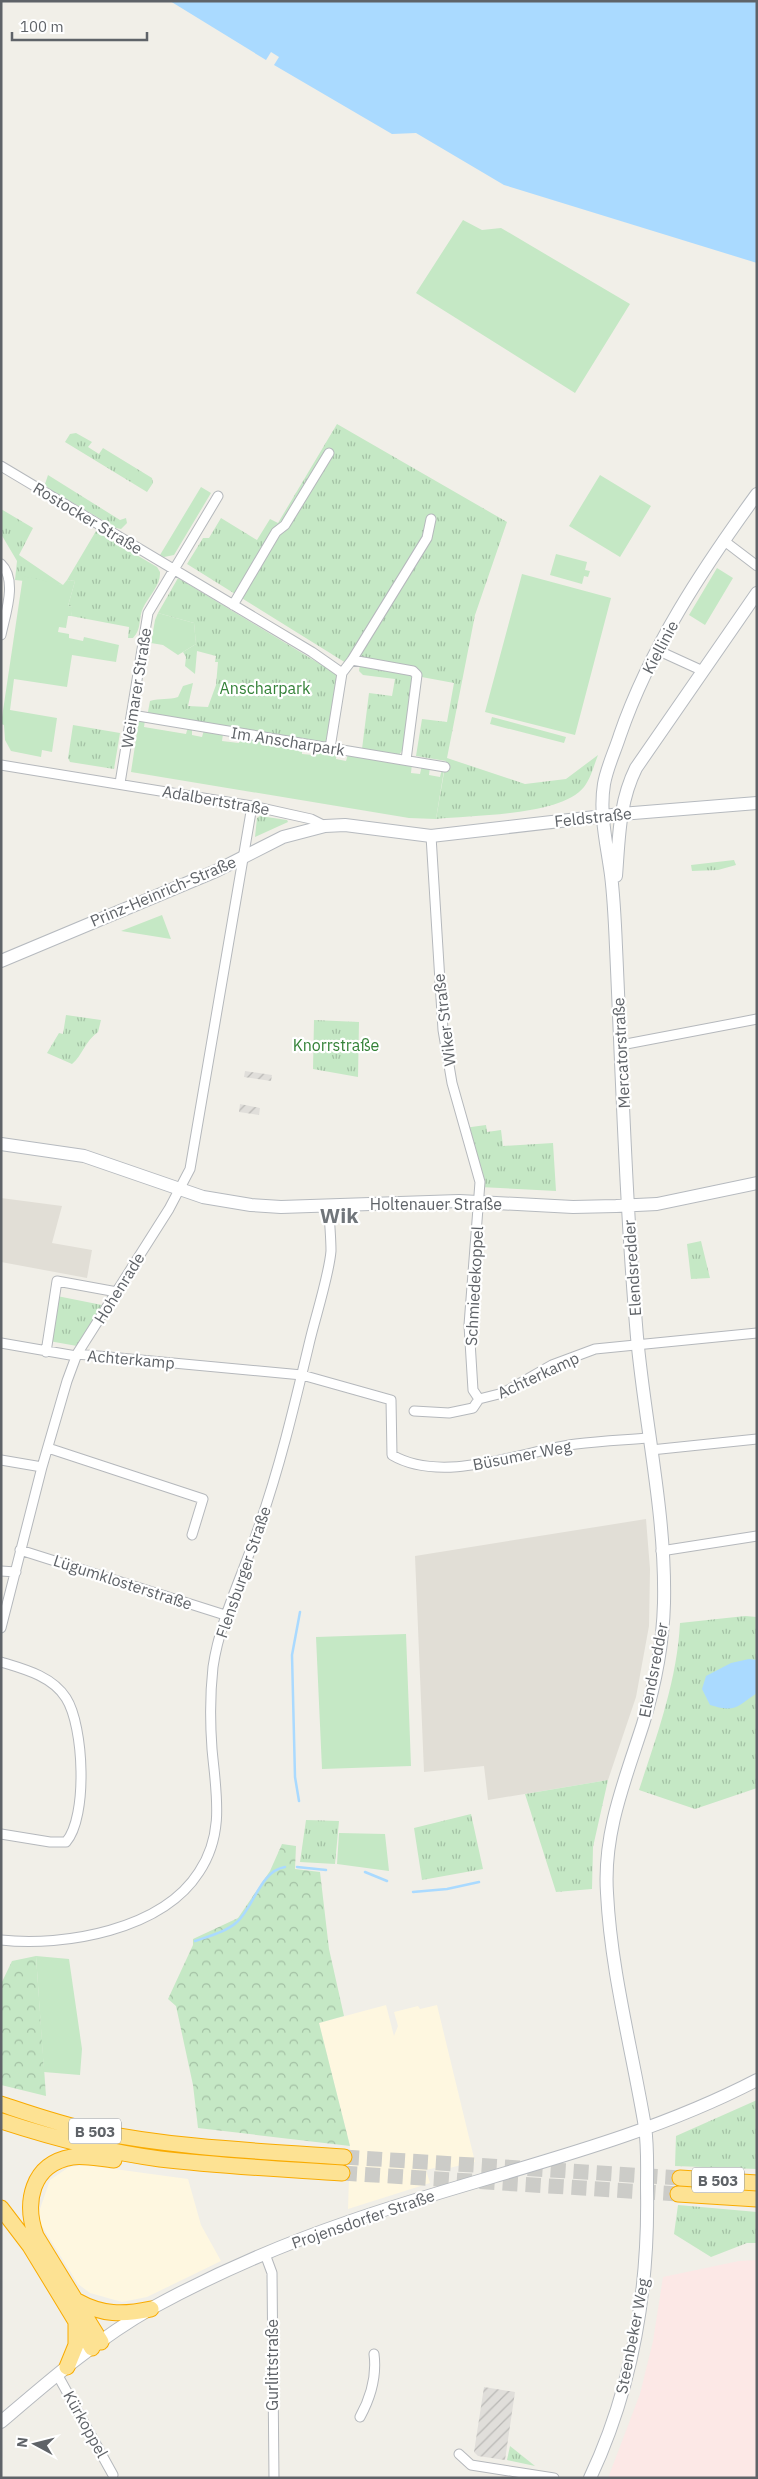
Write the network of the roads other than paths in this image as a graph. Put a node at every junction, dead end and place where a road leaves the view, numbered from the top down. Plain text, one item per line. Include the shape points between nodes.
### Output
1 (330, 453) dead end
2 (1, 466) edge
3 (757, 494) edge
4 (218, 496) dead end
5 (432, 520) dead end
6 (723, 540) junction
7 (757, 566) edge
8 (4, 567) edge
9 (174, 570) junction
10 (757, 593) edge
11 (232, 605) junction
12 (1, 635) edge
13 (658, 650) junction
14 (352, 660) junction
15 (703, 671) junction
16 (342, 673) junction
17 (132, 714) junction
18 (330, 748) junction
19 (406, 760) junction
20 (1, 765) edge
21 (445, 767) dead end
22 (120, 784) junction
23 (757, 803) edge
24 (252, 806) junction
25 (621, 814) junction
26 (603, 816) junction
27 (325, 826) junction
28 (430, 836) junction
29 (245, 855) junction
30 (614, 901) junction
31 (1, 961) edge
32 (757, 1019) edge
33 (621, 1045) junction
34 (1, 1144) edge
35 (757, 1183) edge
36 (180, 1190) junction
37 (479, 1201) junction
38 (329, 1206) junction
39 (628, 1206) junction
40 (117, 1292) junction
41 (757, 1333) edge
42 (1, 1343) edge
43 (638, 1343) junction
44 (46, 1352) junction
45 (77, 1355) junction
46 (302, 1375) junction
47 (479, 1398) junction
48 (391, 1400) joint
49 (414, 1412) dead end
50 (757, 1439) edge
51 (650, 1444) junction
52 (48, 1448) junction
53 (1, 1460) edge
54 (42, 1467) junction
55 (192, 1535) dead end
56 (757, 1536) edge
57 (20, 1550) junction
58 (661, 1551) junction
59 (1, 1571) edge
60 (16, 1572) junction
61 (225, 1615) junction
62 (1, 1628) edge
63 (1, 1662) edge
64 (1, 1834) edge
65 (1, 1940) edge
66 (757, 2080) edge
67 (1, 2104) edge
68 (1, 2121) edge
69 (645, 2128) junction
70 (344, 2157) tunnel mouth
71 (160, 2159) junction
72 (342, 2173) tunnel mouth
73 (680, 2178) tunnel mouth
74 (757, 2183) edge
75 (678, 2194) tunnel mouth
76 (757, 2199) edge
77 (1, 2208) edge
78 (265, 2254) junction
79 (77, 2301) junction
80 (151, 2309) junction
81 (75, 2320) junction
82 (96, 2345) junction
83 (374, 2354) dead end
84 (62, 2371) junction
85 (360, 2417) dead end
86 (1, 2422) edge
87 (459, 2454) dead end
88 (113, 2475) dead end
89 (274, 2478) edge
90 (554, 2478) edge
91 (590, 2478) edge

1 - 11 street via 286,525 276,532
2 - 9 street, Rostocker Straße
3 - 6 main road, Kiellinie
4 - 9 street, Weimarer Straße
5 - 14 street via 427,538
6 - 7 street
6 - 13 main road, Kiellinie
8 - 12 street via 9,588
9 - 11 street, Rostocker Straße
9 - 17 street, Weimarer Straße via 148,613
10 - 15 main road
11 - 16 street, Rostocker Straße
13 - 15 street
13 - 26 main road, Kiellinie via 630,705 605,778
14 - 16 street
14 - 19 street via 417,674
15 - 25 main road via 636,768 627,785
16 - 18 street
17 - 18 street, Im Anscharpark
17 - 22 street, Weimarer Straße
18 - 19 street, Im Anscharpark
19 - 21 street, Im Anscharpark
20 - 22 street, Adalbertstraße
22 - 24 street, Adalbertstraße
23 - 25 main road, Feldstraße
24 - 27 street, Adalbertstraße via 311,819
24 - 29 street
25 - 26 main road, Feldstraße
25 - 30 main road, Mercatorstraße
26 - 28 main road, Feldstraße
26 - 30 main road, Mercatorstraße
27 - 28 main road, Adalbertstraße
27 - 29 main road, Prinz-Heinrich-Straße via 283,837
28 - 37 street, Wiker Straße via 443,1030 449,1070 480,1182
29 - 31 main road, Prinz-Heinrich-Straße via 216,871
29 - 36 street via 190,1170
30 - 33 main road, Mercatorstraße
32 - 33 street
33 - 39 main road, Mercatorstraße
34 - 36 main road, Holtenauer Straße via 84,1156
35 - 39 main road, Holtenauer Straße via 657,1204
36 - 38 main road, Holtenauer Straße via 240,1204
36 - 40 street, Hohenrade
37 - 38 main road, Holtenauer Straße
37 - 39 main road, Holtenauer Straße via 572,1207
37 - 47 street, Schmiedekoppel via 469,1326 473,1390
38 - 46 street, Flensburger Straße via 330,1254
39 - 43 main road, Elendsredder
40 - 44 street via 57,1280
40 - 45 street, Hohenrade
41 - 43 street, Achterkamp
42 - 44 street, Achterkamp
43 - 47 street, Achterkamp via 595,1349 552,1366 503,1393
43 - 51 main road, Elendsredder
44 - 45 street, Achterkamp
45 - 46 street, Achterkamp
45 - 52 street, Hohenrade
46 - 48 street, Achterkamp
46 - 61 street, Flensburger Straße via 266,1506
47 - 49 street, Achterkamp via 473,1408 449,1413
48 - 51 street, Büsumer Weg via 392,1455 405,1463 469,1465 576,1444
50 - 51 street, Büsumer Weg
51 - 58 main road, Elendsredder
52 - 54 street, Hohenrade
52 - 55 street via 203,1499
53 - 54 street
54 - 57 street, Hohenrade
56 - 58 street
57 - 60 street, Hohenrade
57 - 61 street, Lügumklosterstraße
58 - 69 main road, Elendsredder via 664,1598 660,1653 643,1723 613,1817 607,1881 623,2012
59 - 60 street
60 - 62 street, Hohenrade
61 - 65 street, Flensburger Straße via 213,1667 211,1710 218,1792 217,1827 210,1853 199,1873 166,1906 128,1924 65,1940
63 - 64 street via 40,1676 67,1698 80,1754 81,1782 73,1834 66,1842
66 - 69 main road, Projensdorfer Straße via 704,2106
67 - 70 highway, B 503 via 60,2123 153,2141
68 - 71 highway, B 503 via 94,2148
69 - 78 main road, Projensdorfer Straße via 350,2221
69 - 91 main road, Steenbeker Weg via 648,2225 641,2307 625,2384
71 - 72 highway, B 503
71 - 79 highway via 125,2161 73,2157 50,2166 34,2188 29,2212 36,2236
73 - 74 highway, B 503
75 - 76 highway, B 503
77 - 81 highway via 30,2246
78 - 80 main road, Projensdorfer Straße
78 - 89 street, Gurlittstraße via 272,2273
79 - 80 highway via 97,2311 113,2314
79 - 82 highway
80 - 82 main road, Projensdorfer Straße
81 - 82 highway
81 - 84 highway via 76,2345
82 - 84 main road, Projensdorfer Straße
83 - 85 street via 374,2378 369,2401
84 - 86 main road, Projensdorfer Straße
84 - 88 street, Kürkoppel
87 - 90 street via 471,2465

